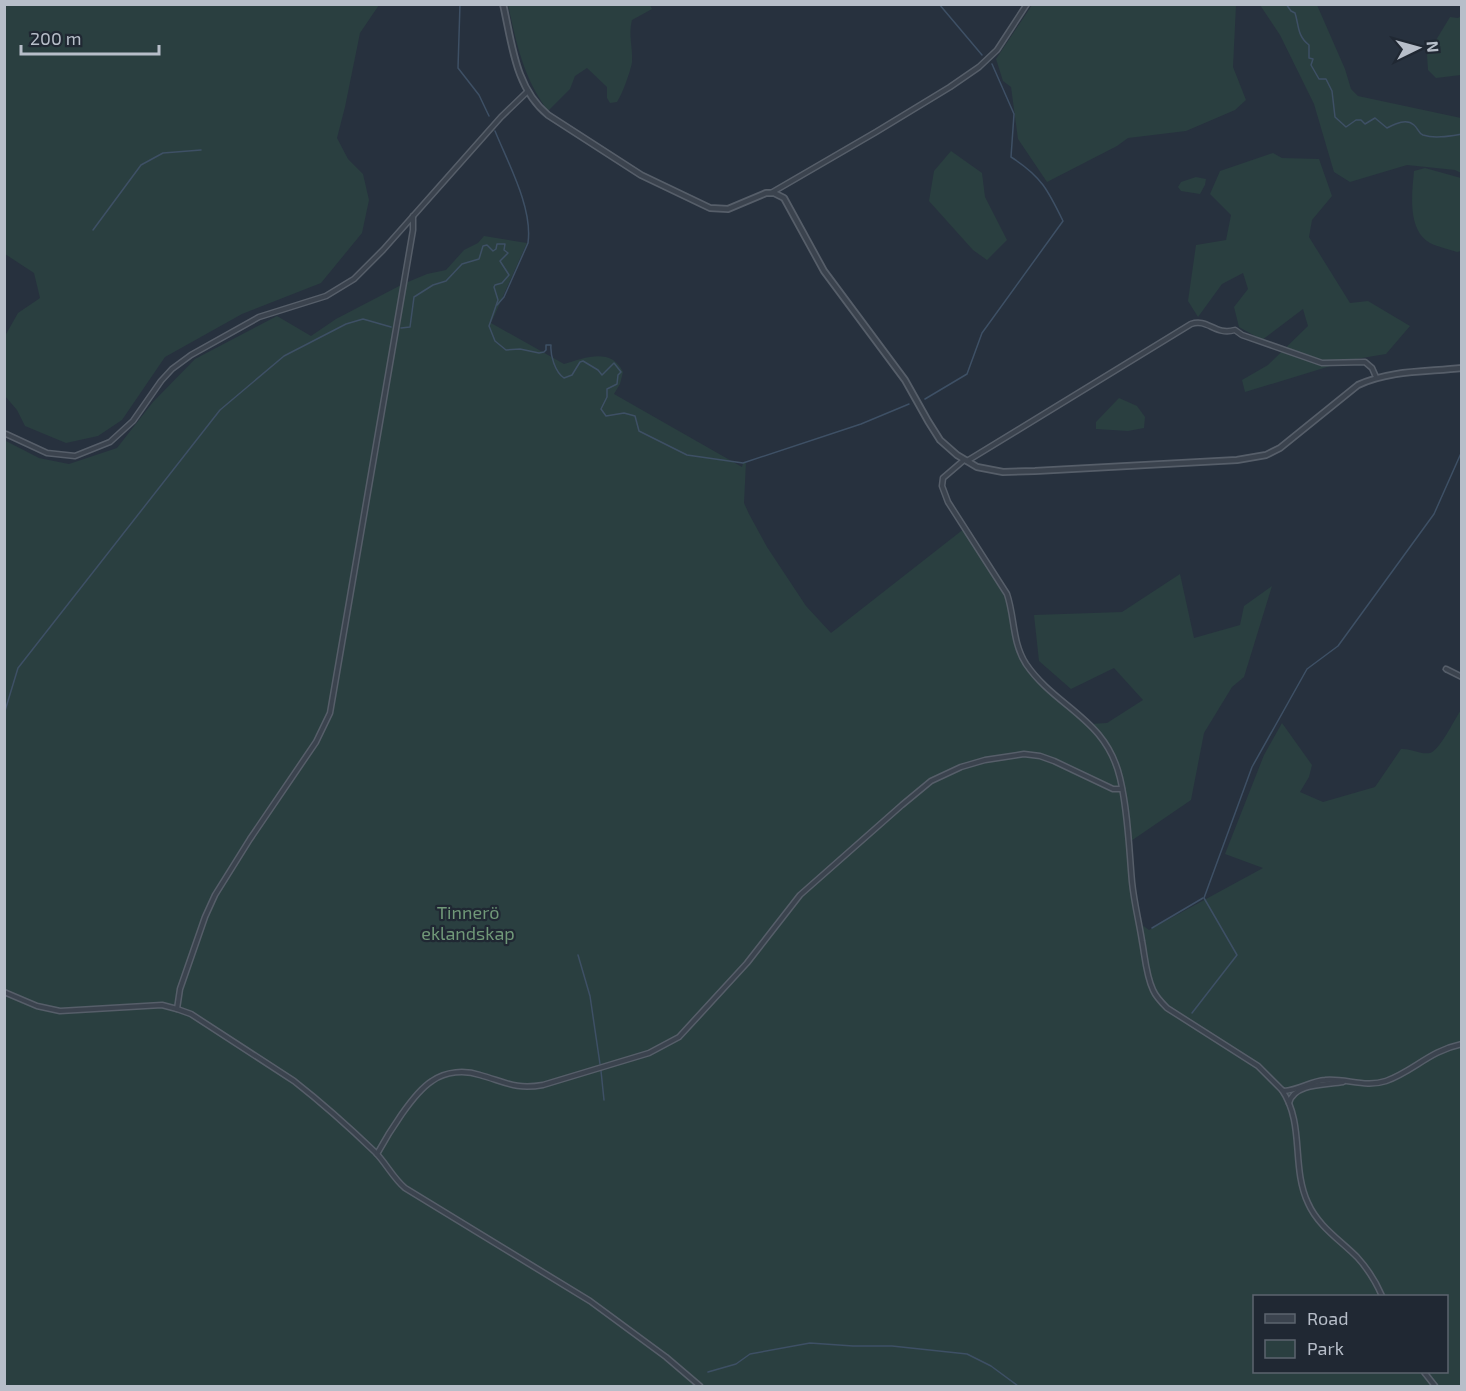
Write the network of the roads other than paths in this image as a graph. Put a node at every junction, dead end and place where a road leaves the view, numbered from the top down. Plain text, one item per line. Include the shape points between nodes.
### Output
1 (503, 4) edge
2 (1027, 4) edge
3 (528, 91) junction
4 (771, 193) junction
5 (413, 216) junction
6 (1461, 368) edge
7 (1376, 377) junction
8 (6, 434) dead end
9 (965, 461) junction
10 (1446, 669) dead end
11 (1461, 677) edge
12 (1122, 789) junction
13 (4, 992) edge
14 (177, 1008) junction
15 (1461, 1044) edge
16 (1344, 1082) junction
17 (1282, 1090) junction
18 (1289, 1103) junction
19 (376, 1154) junction
20 (1381, 1295) edge
21 (1425, 1373) edge
22 (699, 1386) edge
23 (1435, 1386) edge

1 - 3 street via 513,53
2 - 4 street via 997,50 979,67
3 - 4 street via 548,115 600,151 706,207 728,209
3 - 5 street
4 - 9 street via 784,198 824,271 905,380 933,430
5 - 8 street via 344,287 326,297 259,317 179,363 133,421 110,442 75,456 46,453
5 - 14 street via 330,713 316,742 215,895 180,989
6 - 7 street
7 - 9 street via 1358,385 1280,448 1259,457 1003,472 985,470
7 - 9 street via 1365,362 1322,363 1235,330 1220,332 1195,322
9 - 12 street via 943,478 943,490 1007,594 1018,649 1032,672 1101,736 1117,766
10 - 11 street
12 - 17 street via 1132,885 1155,994 1167,1008 1258,1066
12 - 19 street via 1113,789 1040,756 1024,754 961,767 931,781 800,895 747,963 679,1037 649,1053 543,1085 513,1086 463,1072 441,1077 431,1081 409,1106
13 - 14 street via 60,1011 162,1005
14 - 19 street via 294,1081
15 - 16 street via 1435,1052 1386,1080 1369,1084
16 - 17 street via 1322,1080
16 - 18 street via 1307,1088 1294,1094
17 - 18 street
18 - 20 street via 1308,1202 1324,1227 1363,1263
19 - 22 street via 405,1188 590,1301
21 - 23 street

